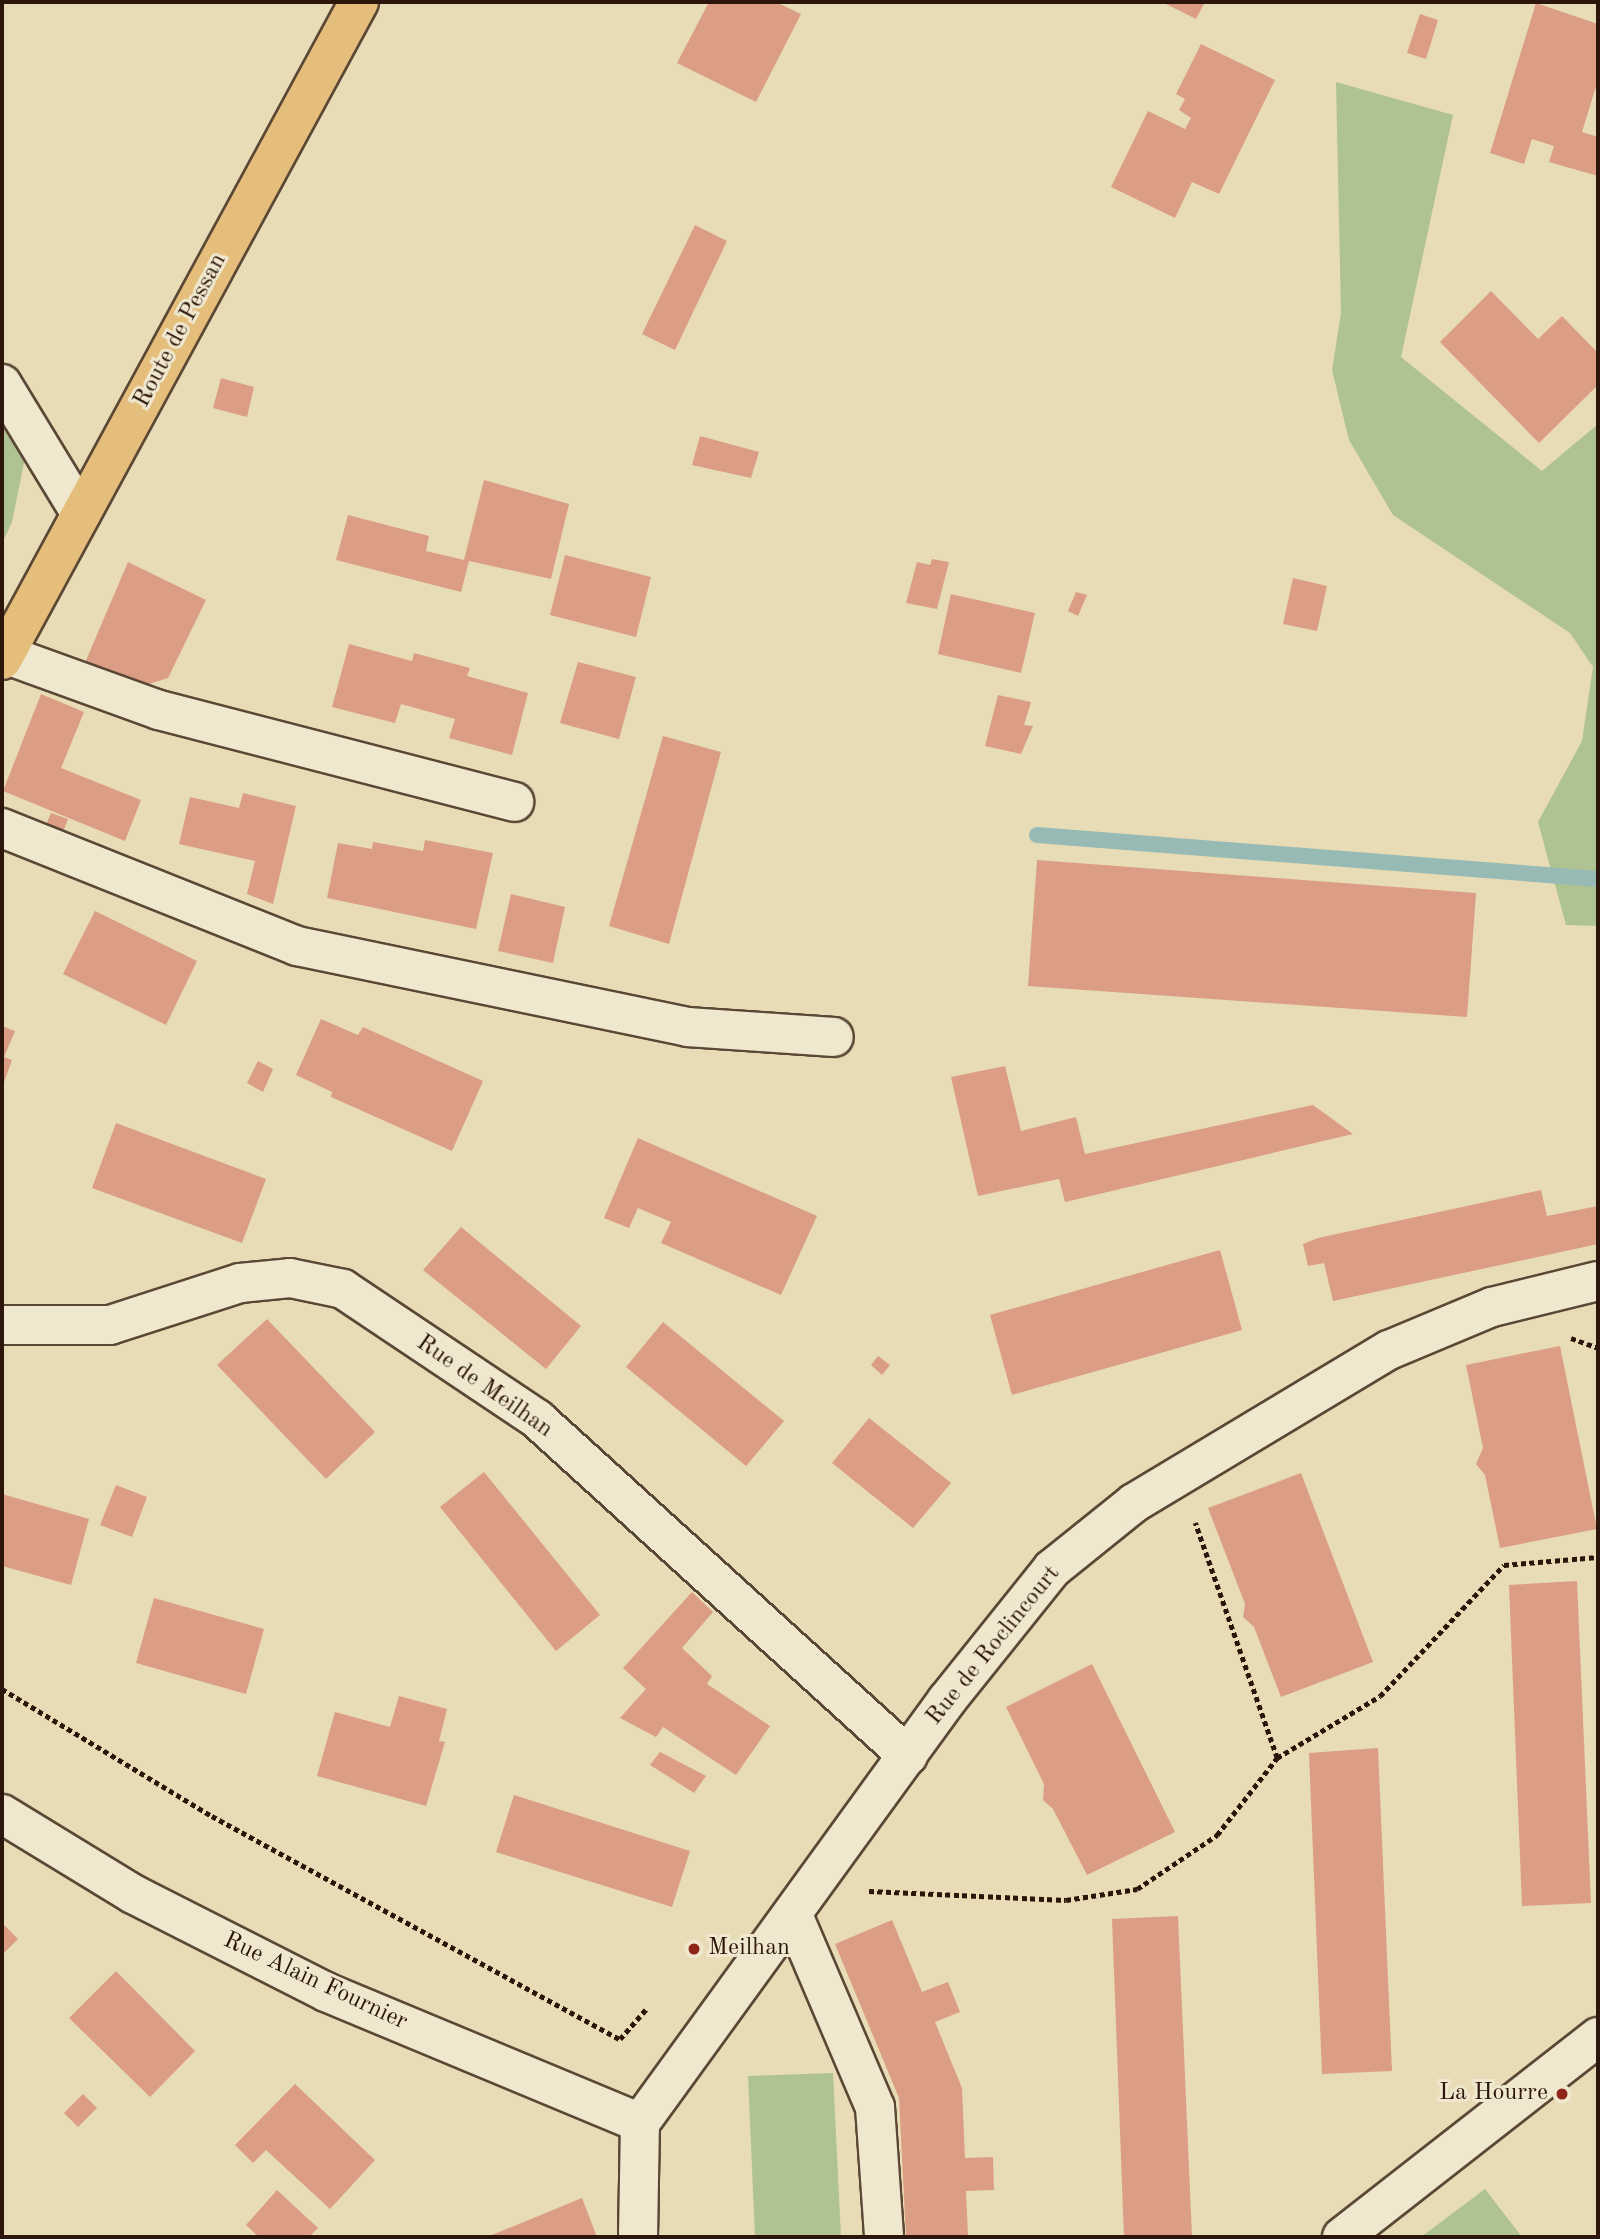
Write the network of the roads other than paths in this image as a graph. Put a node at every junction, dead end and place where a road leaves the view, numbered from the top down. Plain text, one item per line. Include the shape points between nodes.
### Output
1 (359, 2) edge
2 (2, 384) edge
3 (81, 514) junction
4 (3, 657) edge
5 (514, 802) dead end
6 (2, 828) edge
7 (834, 1037) dead end
8 (1598, 1281) edge
9 (2, 1325) edge
10 (908, 1756) junction
11 (2, 1815) edge
12 (802, 1902) junction
13 (1598, 2037) edge
14 (640, 2123) junction
15 (638, 2237) edge
16 (884, 2237) edge
17 (1342, 2237) edge

1 - 3 main road, Route de Pessan
2 - 3 street
3 - 4 main road, Route de Pessan
4 - 5 street via 159,710
6 - 7 street via 310,949 688,1027
8 - 10 street, Rue de Roclincourt via 1492,1307 1390,1350 1134,1503 1052,1569
9 - 10 street, Rue de Meilhan via 110,1325 240,1283 290,1278 343,1289 537,1419
10 - 12 street, Rue de Roclincourt
11 - 14 street, Rue Alain Fournier via 133,1894 326,1992
12 - 14 street, Rue de Roclincourt
12 - 16 street via 875,2107
13 - 17 street
14 - 15 street

